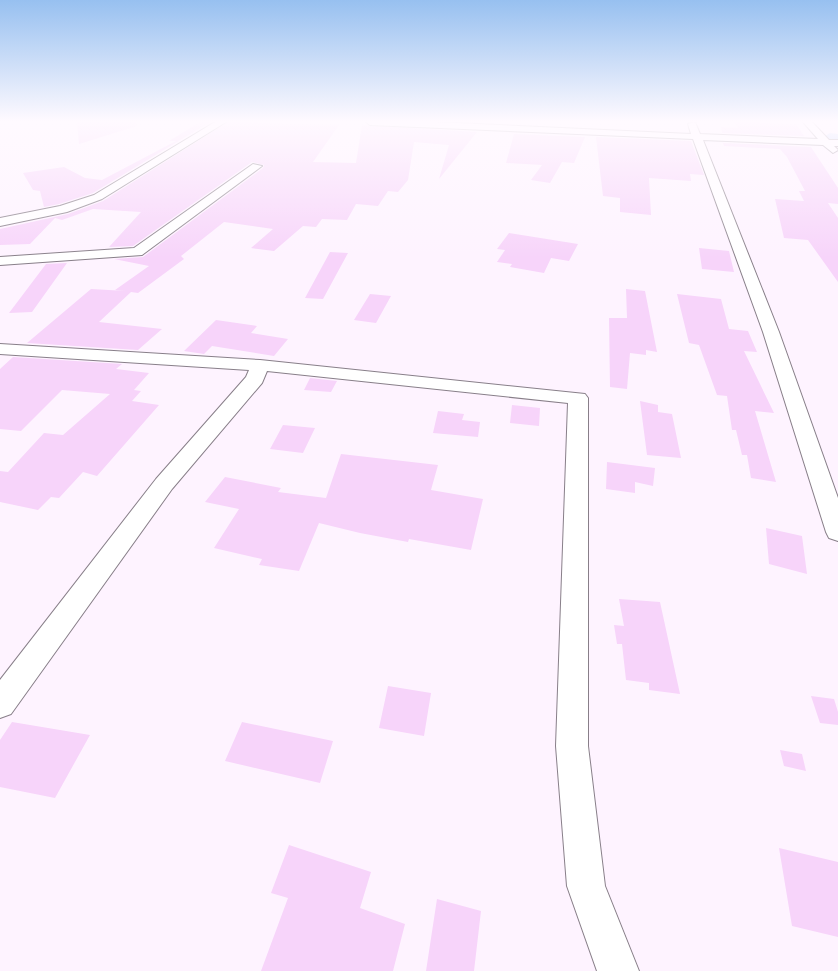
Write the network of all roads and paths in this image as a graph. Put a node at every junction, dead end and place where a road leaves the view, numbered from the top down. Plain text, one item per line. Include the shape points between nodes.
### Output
1 (147, 167) edge
2 (255, 167) edge
3 (707, 167) edge
4 (0, 222) edge
5 (0, 261) edge
6 (0, 349) edge
7 (260, 365) junction
8 (838, 532) edge
9 (0, 704) edge
10 (618, 971) edge

1 - 4 street via 98,197
2 - 5 street via 137,252
3 - 8 street via 771,332
6 - 7 street
7 - 9 street via 255,379 164,484
7 - 10 street via 578,398 572,746 586,886

